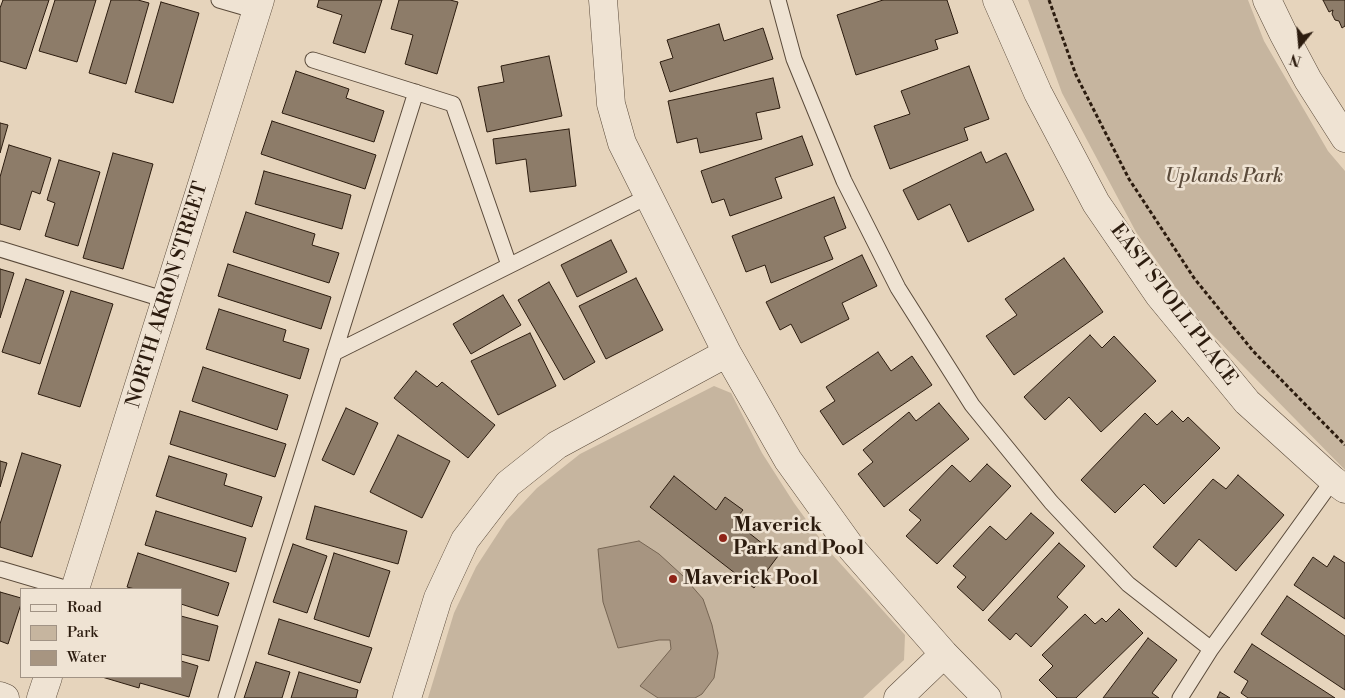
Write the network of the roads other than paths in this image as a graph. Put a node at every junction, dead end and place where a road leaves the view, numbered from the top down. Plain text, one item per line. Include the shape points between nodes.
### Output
1 (219, 0) edge
2 (603, 0) edge
3 (778, 0) edge
4 (997, 0) edge
5 (1267, 0) edge
6 (258, 6) edge
7 (313, 60) dead end
8 (416, 92) junction
9 (1345, 138) edge
10 (649, 196) junction
11 (0, 249) edge
12 (509, 265) junction
13 (166, 300) junction
14 (334, 353) junction
15 (726, 353) junction
16 (1339, 484) edge
17 (0, 569) edge
18 (65, 588) edge
19 (75, 588) edge
20 (1211, 649) junction
21 (944, 654) junction
22 (48, 678) edge
23 (0, 696) edge
24 (6, 698) edge
25 (41, 698) edge
26 (226, 698) edge
27 (407, 698) edge
28 (898, 698) edge
29 (987, 698) edge
30 (1180, 698) edge

1 - 6 lane
2 - 10 street via 611,104 622,143
3 - 20 lane via 794,59 844,181 898,288 972,406 1051,502 1128,584
4 - 16 street, EAST STOLL PLACE via 1038,92 1096,203 1159,294 1247,402
5 - 9 street via 1308,80
6 - 13 street, NORTH AKRON STREET
7 - 8 lane
8 - 12 lane via 453,104
8 - 14 lane
10 - 12 lane
10 - 15 street
11 - 13 lane
12 - 14 lane
13 - 19 street, NORTH AKRON STREET
14 - 26 lane
15 - 21 street via 788,460 852,549
15 - 27 street via 557,445 508,484 465,540 438,598
16 - 20 lane
17 - 18 lane
20 - 30 lane
21 - 28 street
21 - 29 street
22 - 25 street
23 - 24 street

